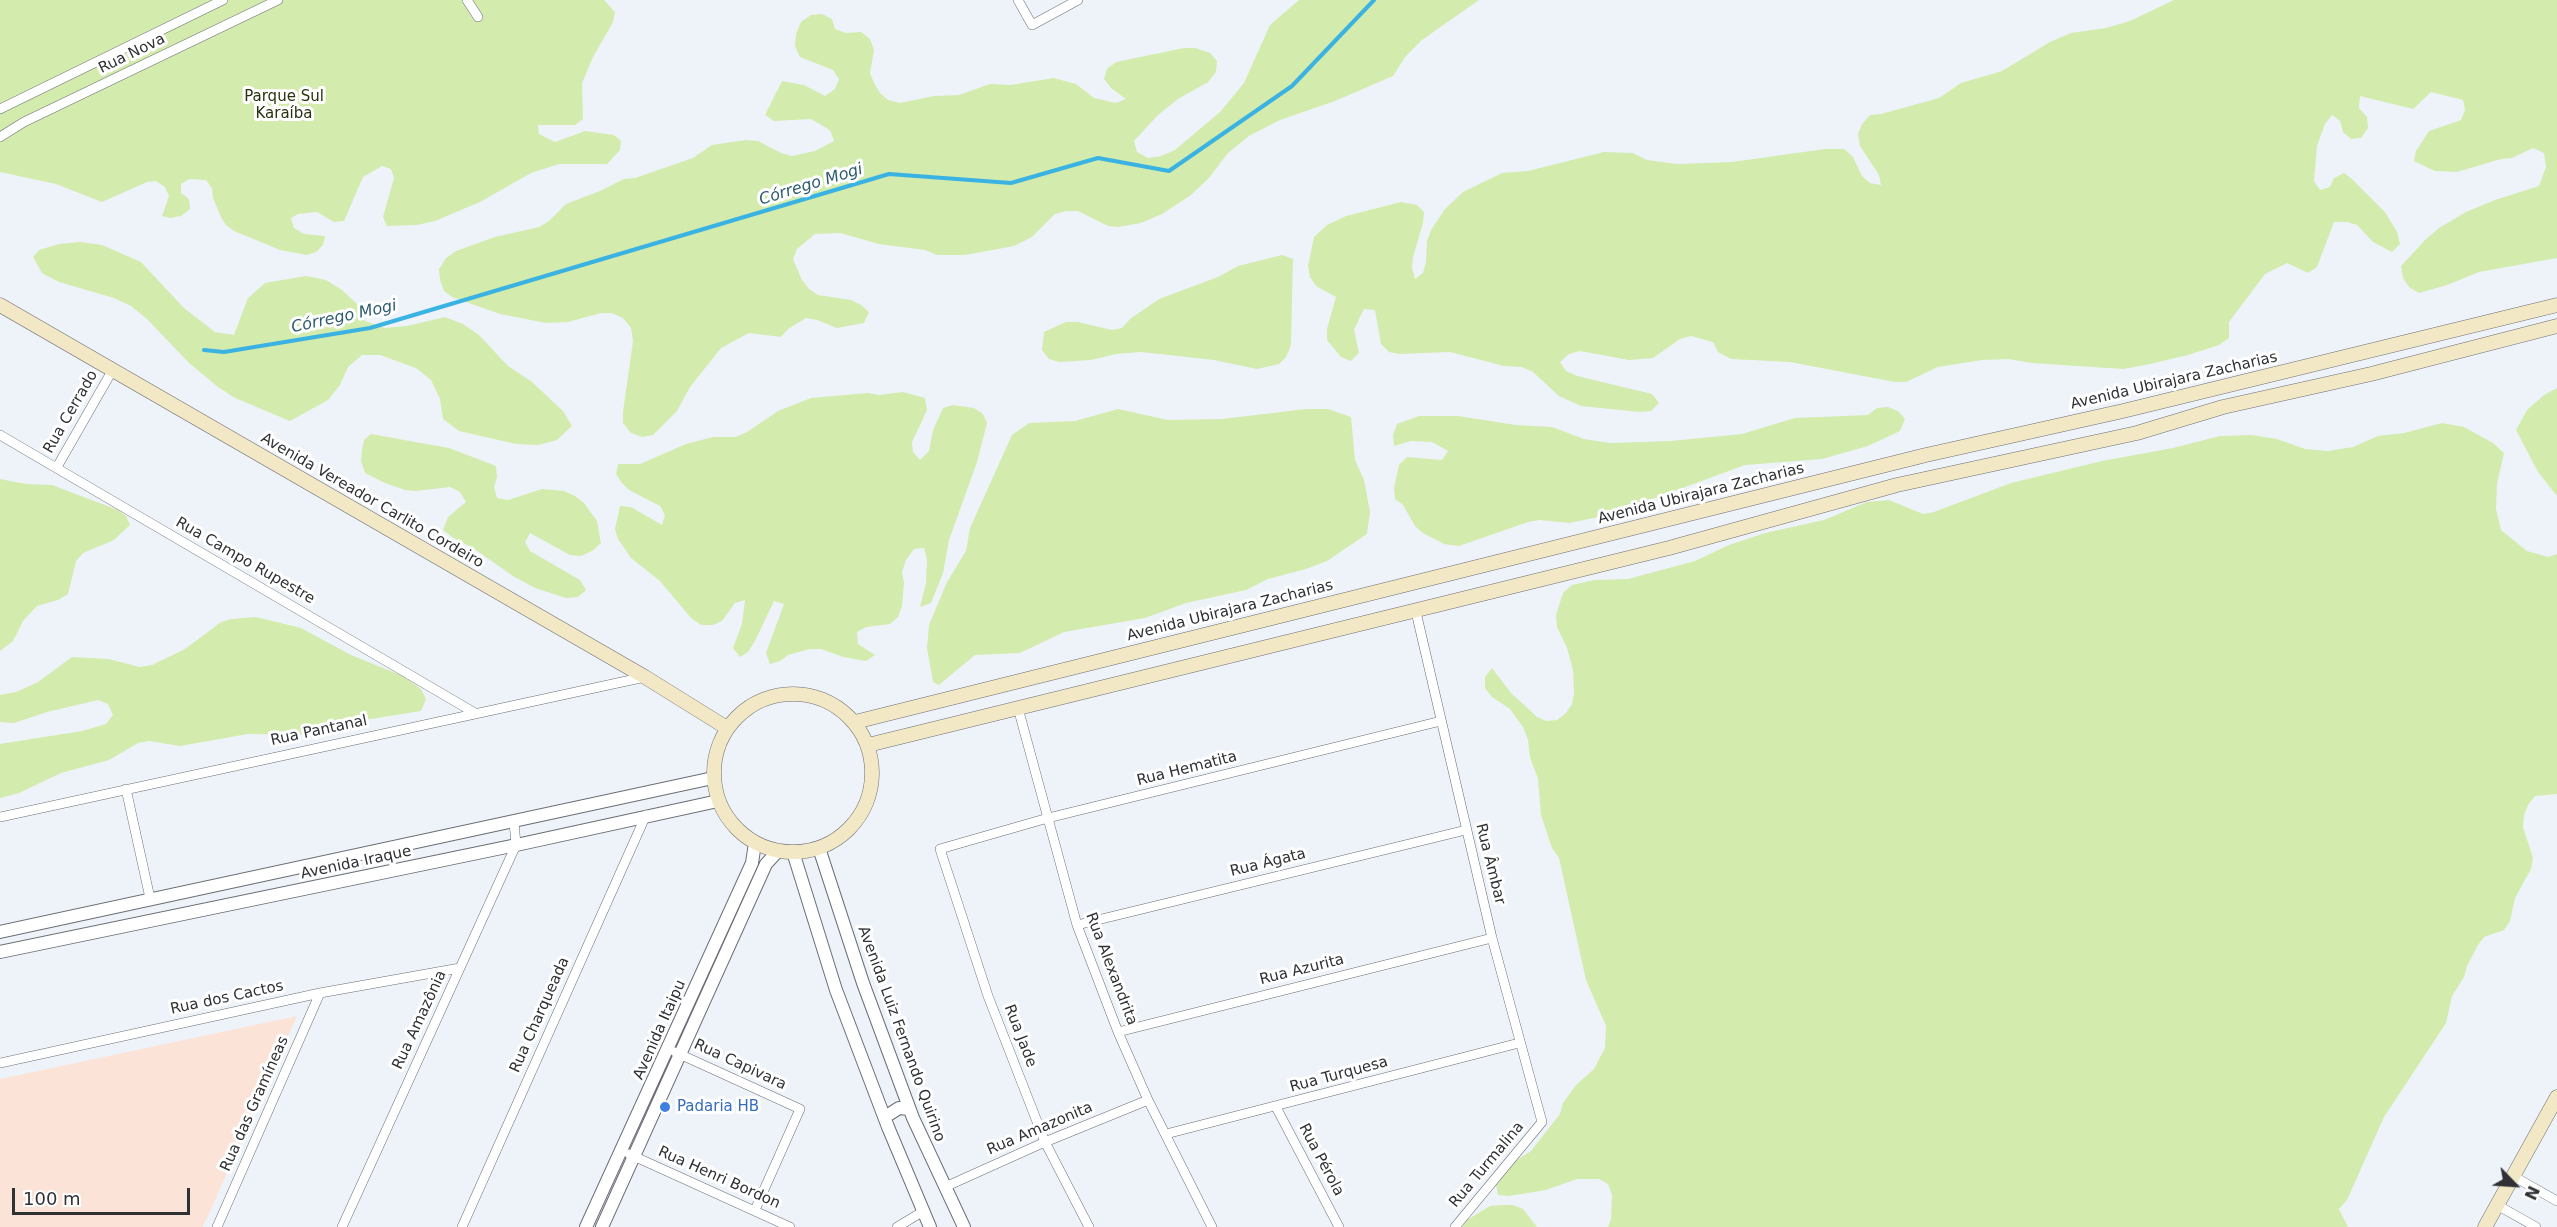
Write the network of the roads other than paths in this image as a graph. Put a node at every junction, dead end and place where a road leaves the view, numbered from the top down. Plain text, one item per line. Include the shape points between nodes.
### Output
1 (223, 0) edge
2 (278, 0) edge
3 (467, 0) edge
4 (1018, 0) edge
5 (1078, 0) edge
6 (478, 17) dead end
7 (0, 109) edge
8 (0, 137) edge
9 (0, 305) edge
10 (2557, 305) edge
11 (2557, 326) edge
12 (112, 371) junction
13 (0, 435) edge
14 (57, 467) junction
15 (1416, 612) junction
16 (645, 677) junction
17 (1018, 708) junction
18 (475, 712) junction
19 (1442, 721) junction
20 (855, 722) junction
21 (727, 728) junction
22 (868, 745) junction
23 (713, 778) junction
24 (126, 789) junction
25 (718, 801) junction
26 (646, 815) junction
27 (0, 817) edge
28 (1048, 818) junction
29 (514, 822) junction
30 (1466, 830) junction
31 (755, 843) junction
32 (516, 845) junction
33 (819, 848) junction
34 (940, 849) joint
35 (778, 851) junction
36 (793, 852) junction
37 (150, 898) junction
38 (1077, 925) junction
39 (0, 932) edge
40 (1492, 938) junction
41 (0, 952) edge
42 (460, 968) junction
43 (320, 993) junction
44 (1118, 1032) junction
45 (1520, 1043) junction
46 (668, 1048) junction
47 (681, 1054) junction
48 (0, 1063) edge
49 (2557, 1098) edge
50 (1148, 1100) junction
51 (1276, 1107) junction
52 (909, 1109) junction
53 (885, 1117) junction
54 (1542, 1122) joint
55 (1166, 1134) junction
56 (1045, 1142) junction
57 (622, 1151) junction
58 (635, 1156) junction
59 (2513, 1176) junction
60 (945, 1187) junction
61 (2557, 1201) edge
62 (2497, 1205) junction
63 (755, 1210) junction
64 (922, 1212) junction
65 (343, 1226) edge
66 (217, 1227) edge
67 (462, 1227) edge
68 (586, 1227) edge
69 (602, 1227) edge
70 (790, 1227) edge
71 (897, 1227) edge
72 (930, 1227) edge
73 (964, 1227) edge
74 (1089, 1227) edge
75 (1212, 1227) edge
76 (1339, 1227) edge
77 (1455, 1227) edge
78 (2485, 1227) edge
79 (2536, 1227) edge

1 - 7 street, Rua Nova
2 - 8 street, Rua Nova
3 - 6 street
4 - 5 street via 1032,25
9 - 12 main road, Avenida Vereador Carlito Cordeiro
10 - 20 main road, Avenida Ubirajara Zacharias via 1926,455
11 - 15 main road via 2223,407 2137,433 1897,485
12 - 14 street, Rua Cerrado
12 - 16 main road, Avenida Vereador Carlito Cordeiro
13 - 14 street, Rua Campo Rupestre
14 - 18 street, Rua Campo Rupestre
15 - 17 main road
15 - 19 street, Rua Âmbar
16 - 18 street, Rua Pantanal
16 - 21 main road, Avenida Vereador Carlito Cordeiro
17 - 22 main road
17 - 28 street, Rua Alexandrita
18 - 24 street, Rua Pantanal
19 - 28 street, Rua Hematita
19 - 30 street, Rua Âmbar
20 - 21 main road via 819,697 785,693 752,704
20 - 22 main road
21 - 23 main road via 714,761
22 - 33 main road via 871,786 865,806 854,824
23 - 25 main road
23 - 29 street, Avenida Iraque
24 - 27 street, Rua Pantanal
24 - 37 street
25 - 26 street, Avenida Iraque
25 - 31 main road via 734,826
26 - 32 street, Avenida Iraque
26 - 67 street, Rua Charqueada
28 - 34 street, Rua Hematita
28 - 38 street, Rua Alexandrita
29 - 32 street, Rua Amazônia
29 - 37 street, Avenida Iraque
30 - 38 street, Rua Ágata
30 - 40 street, Rua Âmbar
31 - 35 main road
31 - 46 street, Avenida Itaipu via 752,863
32 - 41 street, Avenida Iraque
32 - 42 street, Rua Amazônia
33 - 36 main road
33 - 52 street, Avenida Luiz Fernando Quirino via 862,982
34 - 56 street, Rua Jade via 988,996
35 - 36 main road
35 - 47 street, Avenida Itaipu via 766,864
36 - 53 street via 836,990
37 - 39 street, Avenida Iraque
38 - 44 street, Rua Alexandrita
40 - 44 street, Rua Azurita
40 - 45 street, Rua Âmbar
42 - 43 street, Rua dos Cactos
42 - 65 street, Rua Amazônia
43 - 48 street, Rua dos Cactos
43 - 66 street, Rua das Gramíneas
44 - 50 street, Rua Alexandrita
45 - 51 street, Rua Turquesa
45 - 54 street, Rua Âmbar
46 - 47 street, Rua Capivara
46 - 57 street, Avenida Itaipu
47 - 58 street, Avenida Itaipu
47 - 63 street, Rua Capivara via 800,1109
49 - 59 main road
50 - 55 street, Rua Alexandrita
50 - 56 street, Rua Amazonita
51 - 55 street, Rua Turquesa
51 - 76 street, Rua Pérola
52 - 53 street via 899,1108
52 - 60 street, Avenida Luiz Fernando Quirino
53 - 64 street
54 - 77 street, Rua Turmalina
55 - 75 street, Rua Alexandrita
56 - 60 street, Rua Amazonita
56 - 74 street, Rua Jade
57 - 58 street, Rua Henri Bordon
57 - 68 street, Avenida Itaipu
58 - 63 street, Rua Henri Bordon
58 - 69 street, Avenida Itaipu
59 - 61 street
59 - 62 main road
60 - 73 street, Avenida Luiz Fernando Quirino
62 - 78 main road
62 - 79 street
63 - 70 street, Rua Henri Bordon
64 - 71 street
64 - 72 street

